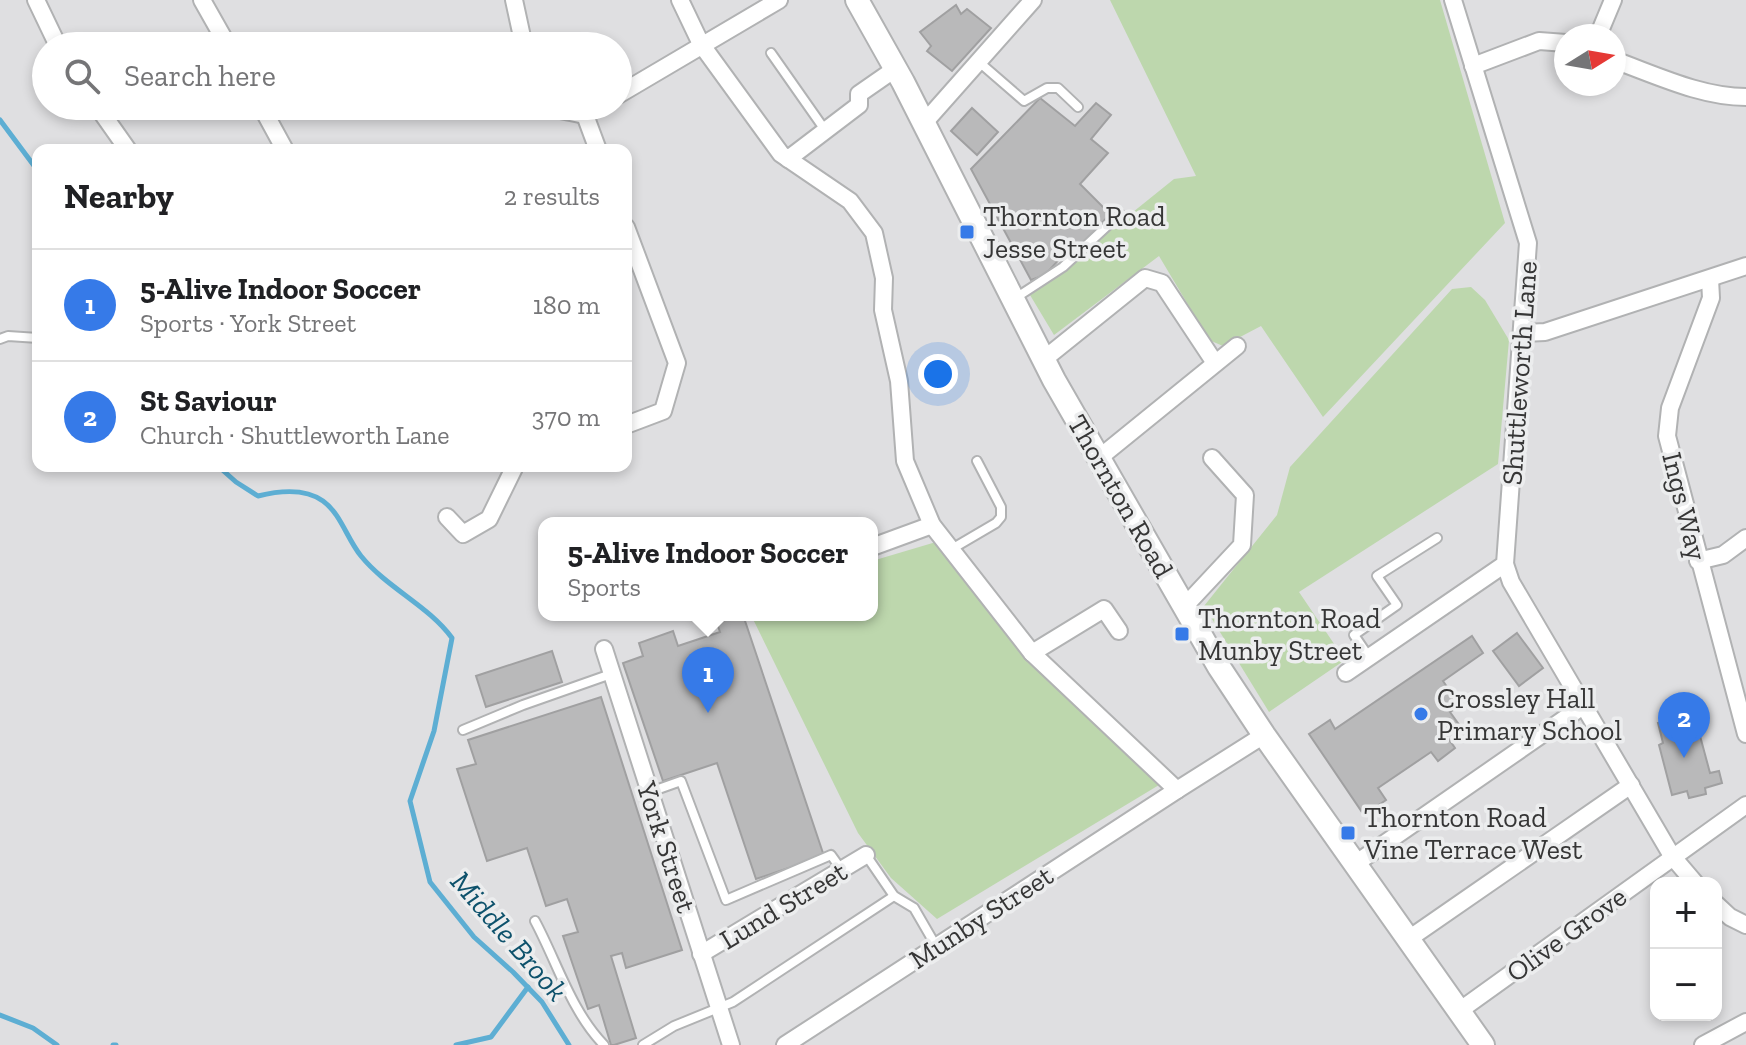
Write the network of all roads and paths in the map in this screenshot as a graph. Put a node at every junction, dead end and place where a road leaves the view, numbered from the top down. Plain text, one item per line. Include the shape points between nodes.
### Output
1 (36, 0) edge
2 (202, 0) edge
3 (514, 0) edge
4 (680, 0) edge
5 (779, 0) edge
6 (857, 0) edge
7 (1033, 0) edge
8 (1453, 0) edge
9 (1613, 0) edge
10 (1603, 24) edge
11 (51, 32) edge
12 (220, 32) edge
13 (521, 32) edge
14 (1554, 42) edge
15 (701, 44) junction
16 (771, 53) dead end
17 (978, 62) junction
18 (1626, 64) edge
19 (1473, 66) junction
20 (895, 69) junction
21 (632, 86) edge
22 (1746, 97) edge
23 (1078, 107) dead end
24 (107, 120) edge
25 (269, 120) edge
26 (594, 120) edge
27 (924, 123) junction
28 (825, 130) junction
29 (124, 144) edge
30 (282, 144) edge
31 (597, 144) edge
32 (788, 159) junction
33 (1120, 214) dead end
34 (632, 243) edge
35 (1746, 266) edge
36 (1710, 279) junction
37 (1013, 300) junction
38 (1523, 333) junction
39 (32, 338) edge
40 (0, 339) edge
41 (1237, 346) dead end
42 (1043, 360) junction
43 (1215, 363) junction
44 (632, 423) edge
45 (1099, 458) junction
46 (1212, 458) dead end
47 (977, 461) dead end
48 (512, 472) edge
49 (447, 517) dead end
50 (932, 525) junction
51 (1437, 538) dead end
52 (1746, 538) edge
53 (878, 545) edge
54 (950, 550) junction
55 (1698, 561) junction
56 (1505, 564) junction
57 (1184, 607) junction
58 (1119, 631) dead end
59 (604, 649) dead end
60 (1032, 653) junction
61 (1369, 657) junction
62 (1346, 673) dead end
63 (612, 674) junction
64 (1583, 706) junction
65 (1745, 725) edge
66 (463, 730) dead end
67 (1264, 735) junction
68 (1631, 785) junction
69 (1177, 790) junction
70 (649, 792) junction
71 (1746, 805) edge
72 (866, 855) joint
73 (1672, 856) junction
74 (1355, 864) junction
75 (841, 869) junction
76 (1690, 877) edge
77 (894, 896) junction
78 (1722, 910) edge
79 (535, 921) dead end
80 (1746, 925) edge
81 (1410, 938) junction
82 (937, 946) junction
83 (701, 954) junction
84 (719, 1008) junction
85 (1459, 1011) junction
86 (1746, 1022) edge
87 (604, 1045) edge
88 (643, 1045) edge
89 (731, 1045) edge
90 (785, 1045) edge
91 (1483, 1045) edge
92 (1703, 1045) edge

1 - 11 street
2 - 12 street
3 - 13 street
4 - 15 street
5 - 15 street
6 - 20 main road, Thornton Road
7 - 17 street
8 - 19 street, Shuttleworth Lane
9 - 10 street
14 - 19 street via 1539,41
15 - 21 street
15 - 32 street
16 - 28 lane
17 - 23 lane via 1024,101 1058,88
17 - 27 street
18 - 22 street via 1726,97
19 - 38 street, Shuttleworth Lane via 1528,243
20 - 27 main road, Thornton Road
20 - 28 street via 859,94 859,105
24 - 29 street
25 - 30 street
26 - 31 street
27 - 37 main road, Thornton Road
28 - 32 street
32 - 50 street via 850,201 874,233 899,381 905,461
33 - 37 lane via 1063,267
34 - 44 street via 677,363 663,411
35 - 36 street
36 - 38 street via 1545,332
36 - 55 street, Ings Way via 1711,298 1670,408 1667,436
37 - 42 main road, Thornton Road
38 - 56 street, Shuttleworth Lane
39 - 40 lane
41 - 43 street
42 - 43 street via 1145,278 1162,283
42 - 45 main road, Thornton Road
43 - 45 street
45 - 57 main road, Thornton Road
46 - 57 street via 1245,495 1242,545
47 - 54 lane via 1001,517
48 - 49 street via 489,519 463,534
50 - 53 street
50 - 54 street
51 - 61 lane via 1377,576 1397,605 1354,635
52 - 55 street via 1723,555
54 - 60 street
55 - 65 street, Ings Way
56 - 61 street
56 - 64 street, Shuttleworth Lane
57 - 67 main road, Thornton Road
58 - 60 street via 1104,609
59 - 63 street, York Street
60 - 69 street
61 - 62 street
63 - 66 lane
63 - 70 street, York Street
64 - 68 street, Shuttleworth Lane
64 - 74 street
67 - 69 street, Munby Street
67 - 74 main road, Thornton Road
68 - 73 street, Shuttleworth Lane
68 - 81 street
69 - 82 street, Munby Street
70 - 75 lane via 681,781 726,900 831,855
70 - 83 street, York Street
71 - 73 street
72 - 75 street, Lund Street
72 - 77 lane
73 - 76 street, Shuttleworth Lane
73 - 85 street, Olive Grove
74 - 81 main road, Thornton Road
75 - 83 street, Lund Street
77 - 82 lane via 914,908
77 - 84 lane
78 - 80 street
79 - 87 lane via 563,983
81 - 85 main road, Thornton Road
82 - 90 street, Munby Street
83 - 84 street, York Street
84 - 88 lane
84 - 89 street, York Street
85 - 91 main road, Thornton Road
86 - 92 street

